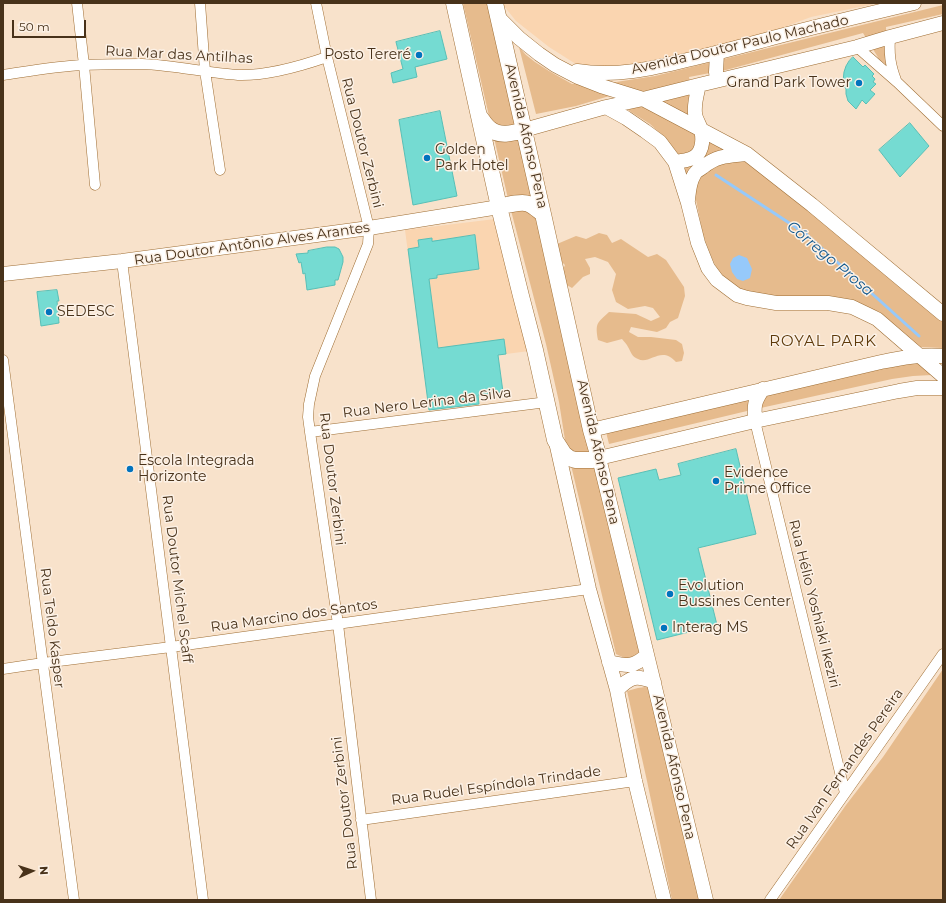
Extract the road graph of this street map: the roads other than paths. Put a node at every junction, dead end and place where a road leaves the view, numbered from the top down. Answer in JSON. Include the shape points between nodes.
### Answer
{"nodes":[{"id":1,"x":77,"y":3,"type":"edge"},
{"id":2,"x":200,"y":3,"type":"edge"},
{"id":3,"x":316,"y":3,"type":"edge"},
{"id":4,"x":454,"y":3,"type":"edge"},
{"id":5,"x":488,"y":3,"type":"edge"},
{"id":6,"x":914,"y":3,"type":"edge"},
{"id":7,"x":497,"y":10,"type":"edge"},
{"id":8,"x":943,"y":23,"type":"edge"},
{"id":9,"x":890,"y":37,"type":"junction"},
{"id":10,"x":857,"y":47,"type":"junction"},
{"id":11,"x":717,"y":53,"type":"junction"},
{"id":12,"x":327,"y":57,"type":"junction"},
{"id":13,"x":84,"y":65,"type":"junction"},
{"id":14,"x":564,"y":69,"type":"junction"},
{"id":15,"x":205,"y":71,"type":"junction"},
{"id":16,"x":3,"y":75,"type":"edge"},
{"id":17,"x":717,"y":80,"type":"junction"},
{"id":18,"x":897,"y":82,"type":"junction"},
{"id":19,"x":699,"y":84,"type":"junction"},
{"id":20,"x":643,"y":99,"type":"junction"},
{"id":21,"x":606,"y":107,"type":"junction"},
{"id":22,"x":480,"y":117,"type":"junction"},
{"id":23,"x":943,"y":126,"type":"edge"},
{"id":24,"x":524,"y":130,"type":"junction"},
{"id":25,"x":701,"y":130,"type":"junction"},
{"id":26,"x":747,"y":154,"type":"junction"},
{"id":27,"x":675,"y":162,"type":"junction"},
{"id":28,"x":220,"y":170,"type":"dead end"},
{"id":29,"x":95,"y":185,"type":"dead end"},
{"id":30,"x":688,"y":203,"type":"junction"},
{"id":31,"x":499,"y":207,"type":"junction"},
{"id":32,"x":543,"y":214,"type":"junction"},
{"id":33,"x":368,"y":228,"type":"junction"},
{"id":34,"x":122,"y":261,"type":"junction"},
{"id":35,"x":3,"y":274,"type":"edge"},
{"id":36,"x":943,"y":314,"type":"edge"},
{"id":37,"x":919,"y":356,"type":"junction"},
{"id":38,"x":943,"y":356,"type":"edge"},
{"id":39,"x":3,"y":360,"type":"edge"},
{"id":40,"x":943,"y":376,"type":"edge"},
{"id":41,"x":943,"y":388,"type":"edge"},
{"id":42,"x":764,"y":389,"type":"junction"},
{"id":43,"x":547,"y":402,"type":"junction"},
{"id":44,"x":755,"y":421,"type":"junction"},
{"id":45,"x":591,"y":430,"type":"junction"},
{"id":46,"x":310,"y":432,"type":"junction"},
{"id":47,"x":555,"y":440,"type":"junction"},
{"id":48,"x":599,"y":458,"type":"junction"},
{"id":49,"x":589,"y":589,"type":"junction"},
{"id":50,"x":338,"y":624,"type":"junction"},
{"id":51,"x":171,"y":647,"type":"junction"},
{"id":52,"x":943,"y":654,"type":"edge"},
{"id":53,"x":647,"y":655,"type":"junction"},
{"id":54,"x":609,"y":662,"type":"junction"},
{"id":55,"x":43,"y":663,"type":"junction"},
{"id":56,"x":3,"y":669,"type":"edge"},
{"id":57,"x":654,"y":682,"type":"junction"},
{"id":58,"x":617,"y":690,"type":"junction"},
{"id":59,"x":635,"y":781,"type":"junction"},
{"id":60,"x":845,"y":793,"type":"junction"},
{"id":61,"x":361,"y":820,"type":"junction"},
{"id":62,"x":74,"y":900,"type":"edge"},
{"id":63,"x":203,"y":900,"type":"edge"},
{"id":64,"x":371,"y":900,"type":"edge"},
{"id":65,"x":664,"y":900,"type":"edge"},
{"id":66,"x":706,"y":900,"type":"edge"},
{"id":67,"x":770,"y":900,"type":"edge"}],
"edges":[{"from":1,"to":13,"type":"street"},
{"from":2,"to":15,"type":"street"},
{"from":3,"to":12,"type":"street","name":"Rua Doutor Zerbini"},
{"from":4,"to":22,"type":"main road"},
{"from":5,"to":7,"type":"main road"},
{"from":6,"to":11,"type":"main road","name":"Avenida Doutor Paulo Machado"},
{"from":7,"to":14,"type":"main road","via":[[524,42]]},
{"from":7,"to":24,"type":"main road","name":"Avenida Afonso Pena"},
{"from":8,"to":9,"type":"main road","name":"Avenida Doutor Paulo Machado"},
{"from":9,"to":10,"type":"main road","name":"Avenida Doutor Paulo Machado"},
{"from":9,"to":18,"type":"street","via":[[891,68]]},
{"from":10,"to":17,"type":"main road","name":"Avenida Doutor Paulo Machado"},
{"from":10,"to":18,"type":"street"},
{"from":11,"to":14,"type":"main road","name":"Avenida Doutor Paulo Machado","via":[[654,68],[616,73],[589,73]]},
{"from":11,"to":17,"type":"main road"},
{"from":12,"to":15,"type":"street","name":"Rua Mar das Antilhas","via":[[259,74],[240,75]]},
{"from":12,"to":33,"type":"street","name":"Rua Doutor Zerbini"},
{"from":13,"to":15,"type":"street","name":"Rua Mar das Antilhas","via":[[143,64]]},
{"from":13,"to":16,"type":"street","name":"Rua Mar das Antilhas"},
{"from":13,"to":29,"type":"street"},
{"from":14,"to":20,"type":"main road","via":[[584,79]]},
{"from":15,"to":28,"type":"street"},
{"from":17,"to":19,"type":"main road","name":"Avenida Doutor Paulo Machado"},
{"from":18,"to":23,"type":"street"},
{"from":19,"to":20,"type":"main road","name":"Avenida Doutor Paulo Machado"},
{"from":19,"to":25,"type":"main road","via":[[695,112]]},
{"from":20,"to":21,"type":"main road","name":"Avenida Doutor Paulo Machado"},
{"from":20,"to":25,"type":"main road"},
{"from":21,"to":24,"type":"main road","name":"Avenida Doutor Paulo Machado"},
{"from":21,"to":27,"type":"main road","via":[[660,142]]},
{"from":22,"to":24,"type":"main road","via":[[489,129],[501,134]]},
{"from":22,"to":31,"type":"main road"},
{"from":24,"to":32,"type":"main road","name":"Avenida Afonso Pena"},
{"from":25,"to":26,"type":"main road"},
{"from":25,"to":27,"type":"main road","via":[[702,145],[696,157]]},
{"from":26,"to":30,"type":"main road","via":[[721,157],[701,168],[694,174],[689,188]]},
{"from":26,"to":36,"type":"main road"},
{"from":27,"to":30,"type":"main road"},
{"from":30,"to":37,"type":"main road","via":[[698,243],[708,268],[717,280],[737,295],[776,303],[828,303],[852,307],[876,319]]},
{"from":31,"to":32,"type":"main road","via":[[529,204]]},
{"from":31,"to":33,"type":"main road","name":"Rua Doutor Antônio Alves Arantes"},
{"from":31,"to":43,"type":"main road"},
{"from":32,"to":45,"type":"main road","name":"Avenida Afonso Pena"},
{"from":33,"to":34,"type":"main road","name":"Rua Doutor Antônio Alves Arantes"},
{"from":33,"to":46,"type":"street","name":"Rua Doutor Zerbini","via":[[368,244],[315,376],[309,404]]},
{"from":34,"to":35,"type":"main road","name":"Rua Doutor Antônio Alves Arantes"},
{"from":34,"to":51,"type":"street","name":"Rua Doutor Michel Scaff"},
{"from":37,"to":38,"type":"main road"},
{"from":37,"to":40,"type":"main road"},
{"from":37,"to":42,"type":"main road","via":[[881,362]]},
{"from":39,"to":55,"type":"street","name":"Rua Teldo Kasper"},
{"from":41,"to":44,"type":"main road","via":[[899,391]]},
{"from":42,"to":44,"type":"main road","via":[[755,402]]},
{"from":42,"to":45,"type":"main road"},
{"from":43,"to":46,"type":"street","name":"Rua Nero Lerina da Silva"},
{"from":43,"to":47,"type":"main road"},
{"from":44,"to":48,"type":"main road"},
{"from":44,"to":60,"type":"street","name":"Rua Hélio Yoshiaki Ikeziri"},
{"from":45,"to":48,"type":"main road","name":"Avenida Afonso Pena"},
{"from":46,"to":50,"type":"street","name":"Rua Doutor Zerbini"},
{"from":47,"to":48,"type":"main road","via":[[569,458]]},
{"from":47,"to":49,"type":"main road"},
{"from":48,"to":53,"type":"main road","name":"Avenida Afonso Pena"},
{"from":49,"to":50,"type":"street","name":"Rua Marcino dos Santos"},
{"from":49,"to":54,"type":"main road"},
{"from":50,"to":51,"type":"street","name":"Rua Marcino dos Santos"},
{"from":50,"to":61,"type":"street","name":"Rua Doutor Zerbini"},
{"from":51,"to":55,"type":"street","name":"Rua Marcino dos Santos"},
{"from":51,"to":63,"type":"street","name":"Rua Doutor Michel Scaff"},
{"from":52,"to":60,"type":"street","name":"Rua Ivan Fernandes Pereira"},
{"from":53,"to":54,"type":"main road","via":[[640,662],[633,664],[620,665]]},
{"from":53,"to":57,"type":"main road","name":"Avenida Afonso Pena"},
{"from":54,"to":58,"type":"main road"},
{"from":55,"to":56,"type":"street","name":"Rua Marcino dos Santos"},
{"from":55,"to":62,"type":"street","name":"Rua Teldo Kasper"},
{"from":57,"to":58,"type":"main road","via":[[640,677],[633,678]]},
{"from":57,"to":66,"type":"main road","name":"Avenida Afonso Pena"},
{"from":58,"to":59,"type":"main road"},
{"from":59,"to":61,"type":"street","name":"Rua Rudel Espíndola Trindade"},
{"from":59,"to":65,"type":"main road"},
{"from":60,"to":67,"type":"street","name":"Rua Ivan Fernandes Pereira"},
{"from":61,"to":64,"type":"street","name":"Rua Doutor Zerbini"}]}
